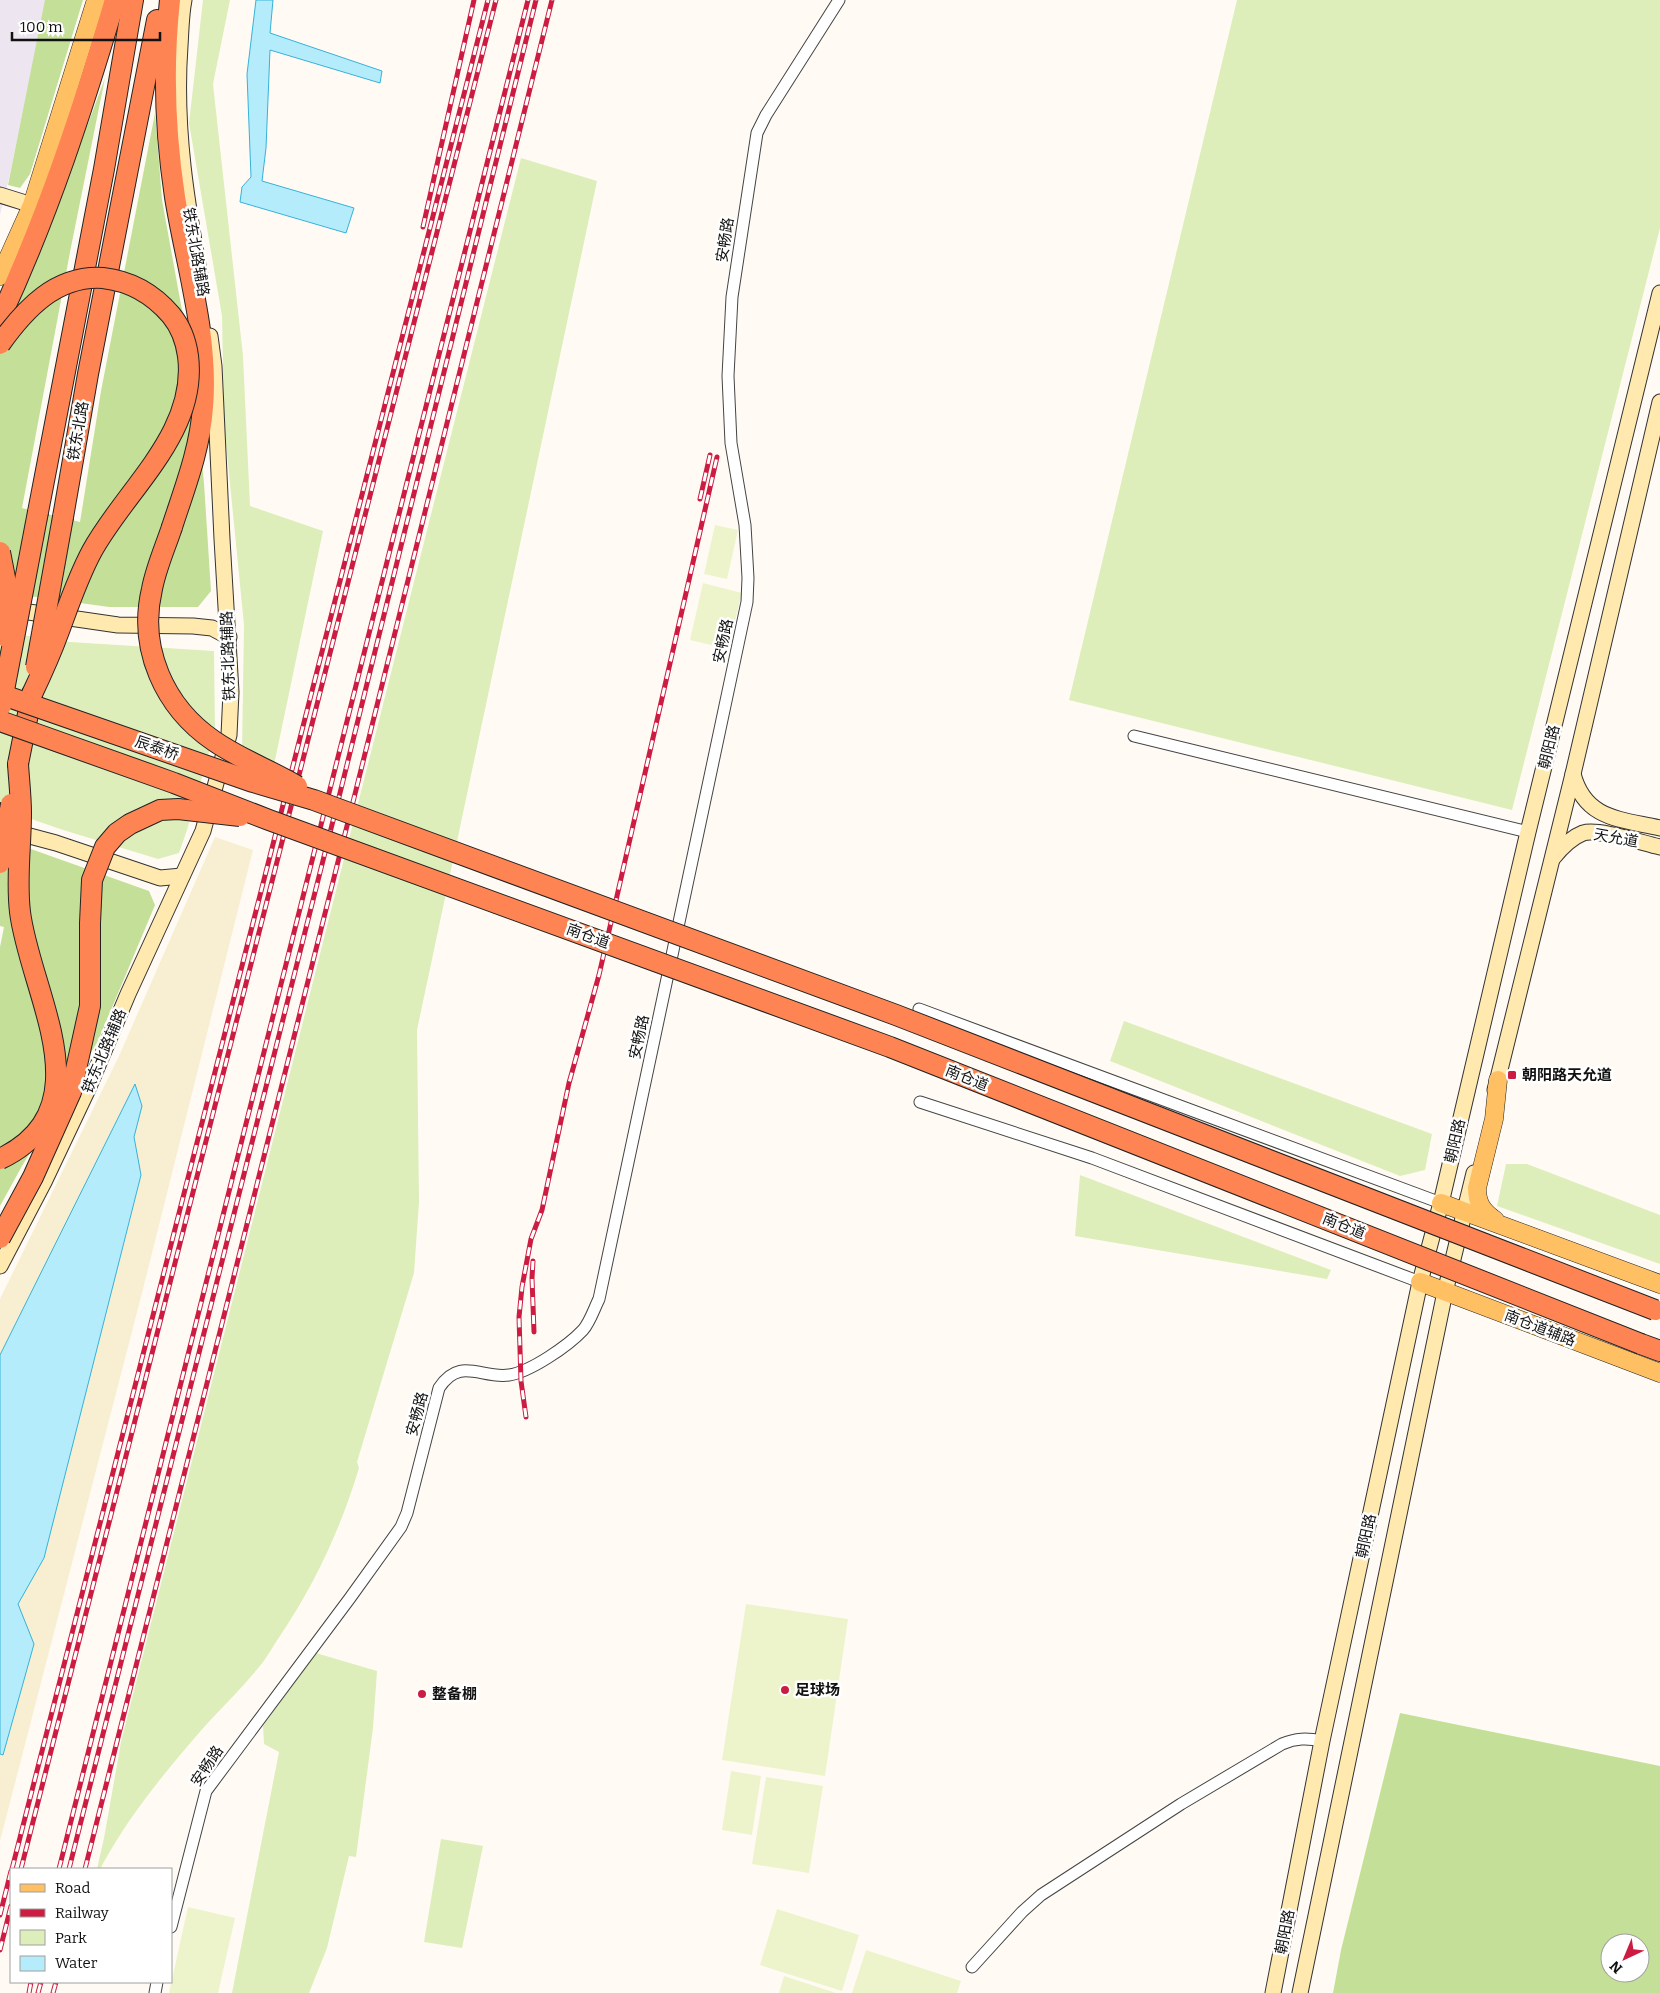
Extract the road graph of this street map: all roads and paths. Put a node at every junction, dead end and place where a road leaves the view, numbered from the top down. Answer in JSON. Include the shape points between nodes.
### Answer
{"nodes":[{"id":1,"x":96,"y":0,"type":"edge"},
{"id":2,"x":115,"y":0,"type":"edge"},
{"id":3,"x":133,"y":0,"type":"edge"},
{"id":4,"x":161,"y":0,"type":"edge"},
{"id":5,"x":170,"y":0,"type":"edge"},
{"id":6,"x":184,"y":0,"type":"edge"},
{"id":7,"x":839,"y":0,"type":"edge"},
{"id":8,"x":0,"y":195,"type":"edge"},
{"id":9,"x":32,"y":205,"type":"junction"},
{"id":10,"x":0,"y":276,"type":"edge"},
{"id":11,"x":1660,"y":293,"type":"edge"},
{"id":12,"x":0,"y":318,"type":"edge"},
{"id":13,"x":0,"y":344,"type":"edge"},
{"id":14,"x":1660,"y":402,"type":"edge"},
{"id":15,"x":0,"y":552,"type":"edge"},
{"id":16,"x":0,"y":608,"type":"edge"},
{"id":17,"x":229,"y":637,"type":"junction"},
{"id":18,"x":3,"y":686,"type":"edge"},
{"id":19,"x":32,"y":694,"type":"junction"},
{"id":20,"x":0,"y":714,"type":"edge"},
{"id":21,"x":0,"y":721,"type":"edge"},
{"id":22,"x":1134,"y":736,"type":"dead end"},
{"id":23,"x":18,"y":764,"type":"junction"},
{"id":24,"x":1573,"y":774,"type":"junction"},
{"id":25,"x":314,"y":800,"type":"junction"},
{"id":26,"x":269,"y":820,"type":"junction"},
{"id":27,"x":1660,"y":828,"type":"edge"},
{"id":28,"x":0,"y":829,"type":"edge"},
{"id":29,"x":1528,"y":832,"type":"junction"},
{"id":30,"x":1660,"y":847,"type":"edge"},
{"id":31,"x":1552,"y":859,"type":"junction"},
{"id":32,"x":0,"y":863,"type":"edge"},
{"id":33,"x":182,"y":876,"type":"junction"},
{"id":34,"x":918,"y":1009,"type":"dead end"},
{"id":35,"x":1498,"y":1080,"type":"junction"},
{"id":36,"x":920,"y":1102,"type":"dead end"},
{"id":37,"x":0,"y":1159,"type":"edge"},
{"id":38,"x":1441,"y":1203,"type":"junction"},
{"id":39,"x":1464,"y":1211,"type":"junction"},
{"id":40,"x":1501,"y":1225,"type":"junction"},
{"id":41,"x":0,"y":1238,"type":"edge"},
{"id":42,"x":0,"y":1266,"type":"edge"},
{"id":43,"x":1420,"y":1282,"type":"junction"},
{"id":44,"x":1660,"y":1284,"type":"edge"},
{"id":45,"x":1445,"y":1292,"type":"junction"},
{"id":46,"x":1657,"y":1311,"type":"edge"},
{"id":47,"x":1660,"y":1351,"type":"edge"},
{"id":48,"x":1660,"y":1373,"type":"edge"},
{"id":49,"x":1322,"y":1741,"type":"junction"},
{"id":50,"x":1291,"y":1905,"type":"junction"},
{"id":51,"x":1318,"y":1911,"type":"junction"},
{"id":52,"x":172,"y":1923,"type":"edge"},
{"id":53,"x":972,"y":1967,"type":"dead end"},
{"id":54,"x":1273,"y":1993,"type":"edge"},
{"id":55,"x":1300,"y":1993,"type":"edge"}],
"edges":[{"from":1,"to":9,"type":"main road"},
{"from":2,"to":12,"type":"highway","via":[[66,155],[33,244]]},
{"from":3,"to":18,"type":"highway","name":"铁东北路","bridge":true,"via":[[104,169]]},
{"from":4,"to":19,"type":"highway","name":"铁东北路","bridge":true,"via":[[88,374]]},
{"from":5,"to":25,"type":"highway","bridge":true,"via":[[166,45],[170,161],[202,348],[204,406],[194,462],[152,589],[148,630],[153,659],[170,696],[197,729],[238,756],[300,788]]},
{"from":6,"to":17,"type":"main road","name":"铁东北路辅路","via":[[178,75],[178,129],[214,366]]},
{"from":7,"to":52,"type":"street","name":"安畅路","via":[[766,115],[758,133],[732,297],[728,368],[731,443],[745,525],[747,602],[599,1299],[583,1329],[548,1359],[510,1375],[461,1371],[446,1378],[439,1388],[407,1513],[400,1527],[206,1791]]},
{"from":8,"to":9,"type":"main road"},
{"from":9,"to":10,"type":"main road"},
{"from":11,"to":29,"type":"main road","name":"朝阳路"},
{"from":13,"to":19,"type":"highway","bridge":true,"via":[[45,294],[74,281],[101,278],[136,287],[163,306],[182,333],[189,365],[186,397],[178,421],[151,467],[88,558]]},
{"from":14,"to":24,"type":"main road","name":"朝阳路"},
{"from":15,"to":18,"type":"highway","bridge":true,"via":[[5,578]]},
{"from":16,"to":17,"type":"main road","via":[[118,625],[212,628]]},
{"from":17,"to":33,"type":"main road","name":"铁东北路辅路","via":[[229,735],[203,831]]},
{"from":18,"to":20,"type":"highway","name":"铁东北路","bridge":true},
{"from":18,"to":25,"type":"highway","name":"辰泰桥","bridge":true,"via":[[253,782]]},
{"from":19,"to":23,"type":"highway","name":"铁东北路","bridge":true},
{"from":21,"to":26,"type":"highway","name":"辰泰桥","bridge":true},
{"from":22,"to":29,"type":"street"},
{"from":23,"to":32,"type":"highway","name":"铁东北路","bridge":true},
{"from":23,"to":37,"type":"highway","bridge":true,"via":[[21,813],[19,908],[27,950],[52,1036],[57,1082],[52,1108],[37,1134]]},
{"from":24,"to":27,"type":"main road","name":"天允道","via":[[1585,801],[1602,814]]},
{"from":24,"to":31,"type":"main road","name":"朝阳路"},
{"from":25,"to":46,"type":"highway","bridge":true,"via":[[887,1012]]},
{"from":26,"to":41,"type":"highway","bridge":true,"via":[[214,812],[160,810],[130,824],[106,847],[91,886],[90,1006],[74,1083],[49,1145]]},
{"from":26,"to":47,"type":"highway","name":"南仓道","bridge":true,"via":[[890,1047]]},
{"from":28,"to":33,"type":"main road","via":[[56,843],[160,878]]},
{"from":29,"to":38,"type":"main road","name":"朝阳路"},
{"from":30,"to":31,"type":"main road","name":"天允道","via":[[1593,831],[1563,845]]},
{"from":31,"to":35,"type":"main road","name":"朝阳路"},
{"from":33,"to":42,"type":"main road","name":"铁东北路辅路","via":[[88,1089]]},
{"from":34,"to":38,"type":"street"},
{"from":35,"to":39,"type":"main road","name":"朝阳路"},
{"from":35,"to":40,"type":"main road","via":[[1494,1120],[1477,1200]]},
{"from":36,"to":43,"type":"street","via":[[1092,1158]]},
{"from":38,"to":39,"type":"main road"},
{"from":38,"to":43,"type":"main road","name":"朝阳路"},
{"from":39,"to":40,"type":"main road"},
{"from":39,"to":45,"type":"main road","name":"朝阳路"},
{"from":40,"to":44,"type":"main road"},
{"from":43,"to":45,"type":"main road","name":"南仓道辅路"},
{"from":43,"to":49,"type":"main road","name":"朝阳路"},
{"from":45,"to":48,"type":"main road","name":"南仓道辅路"},
{"from":45,"to":51,"type":"main road","name":"朝阳路"},
{"from":49,"to":50,"type":"main road","name":"朝阳路"},
{"from":49,"to":53,"type":"street","via":[[1294,1739],[1282,1744],[1069,1876],[1022,1912]]},
{"from":50,"to":51,"type":"main road"},
{"from":50,"to":54,"type":"main road","name":"朝阳路"},
{"from":51,"to":55,"type":"main road","name":"朝阳路"}]}
